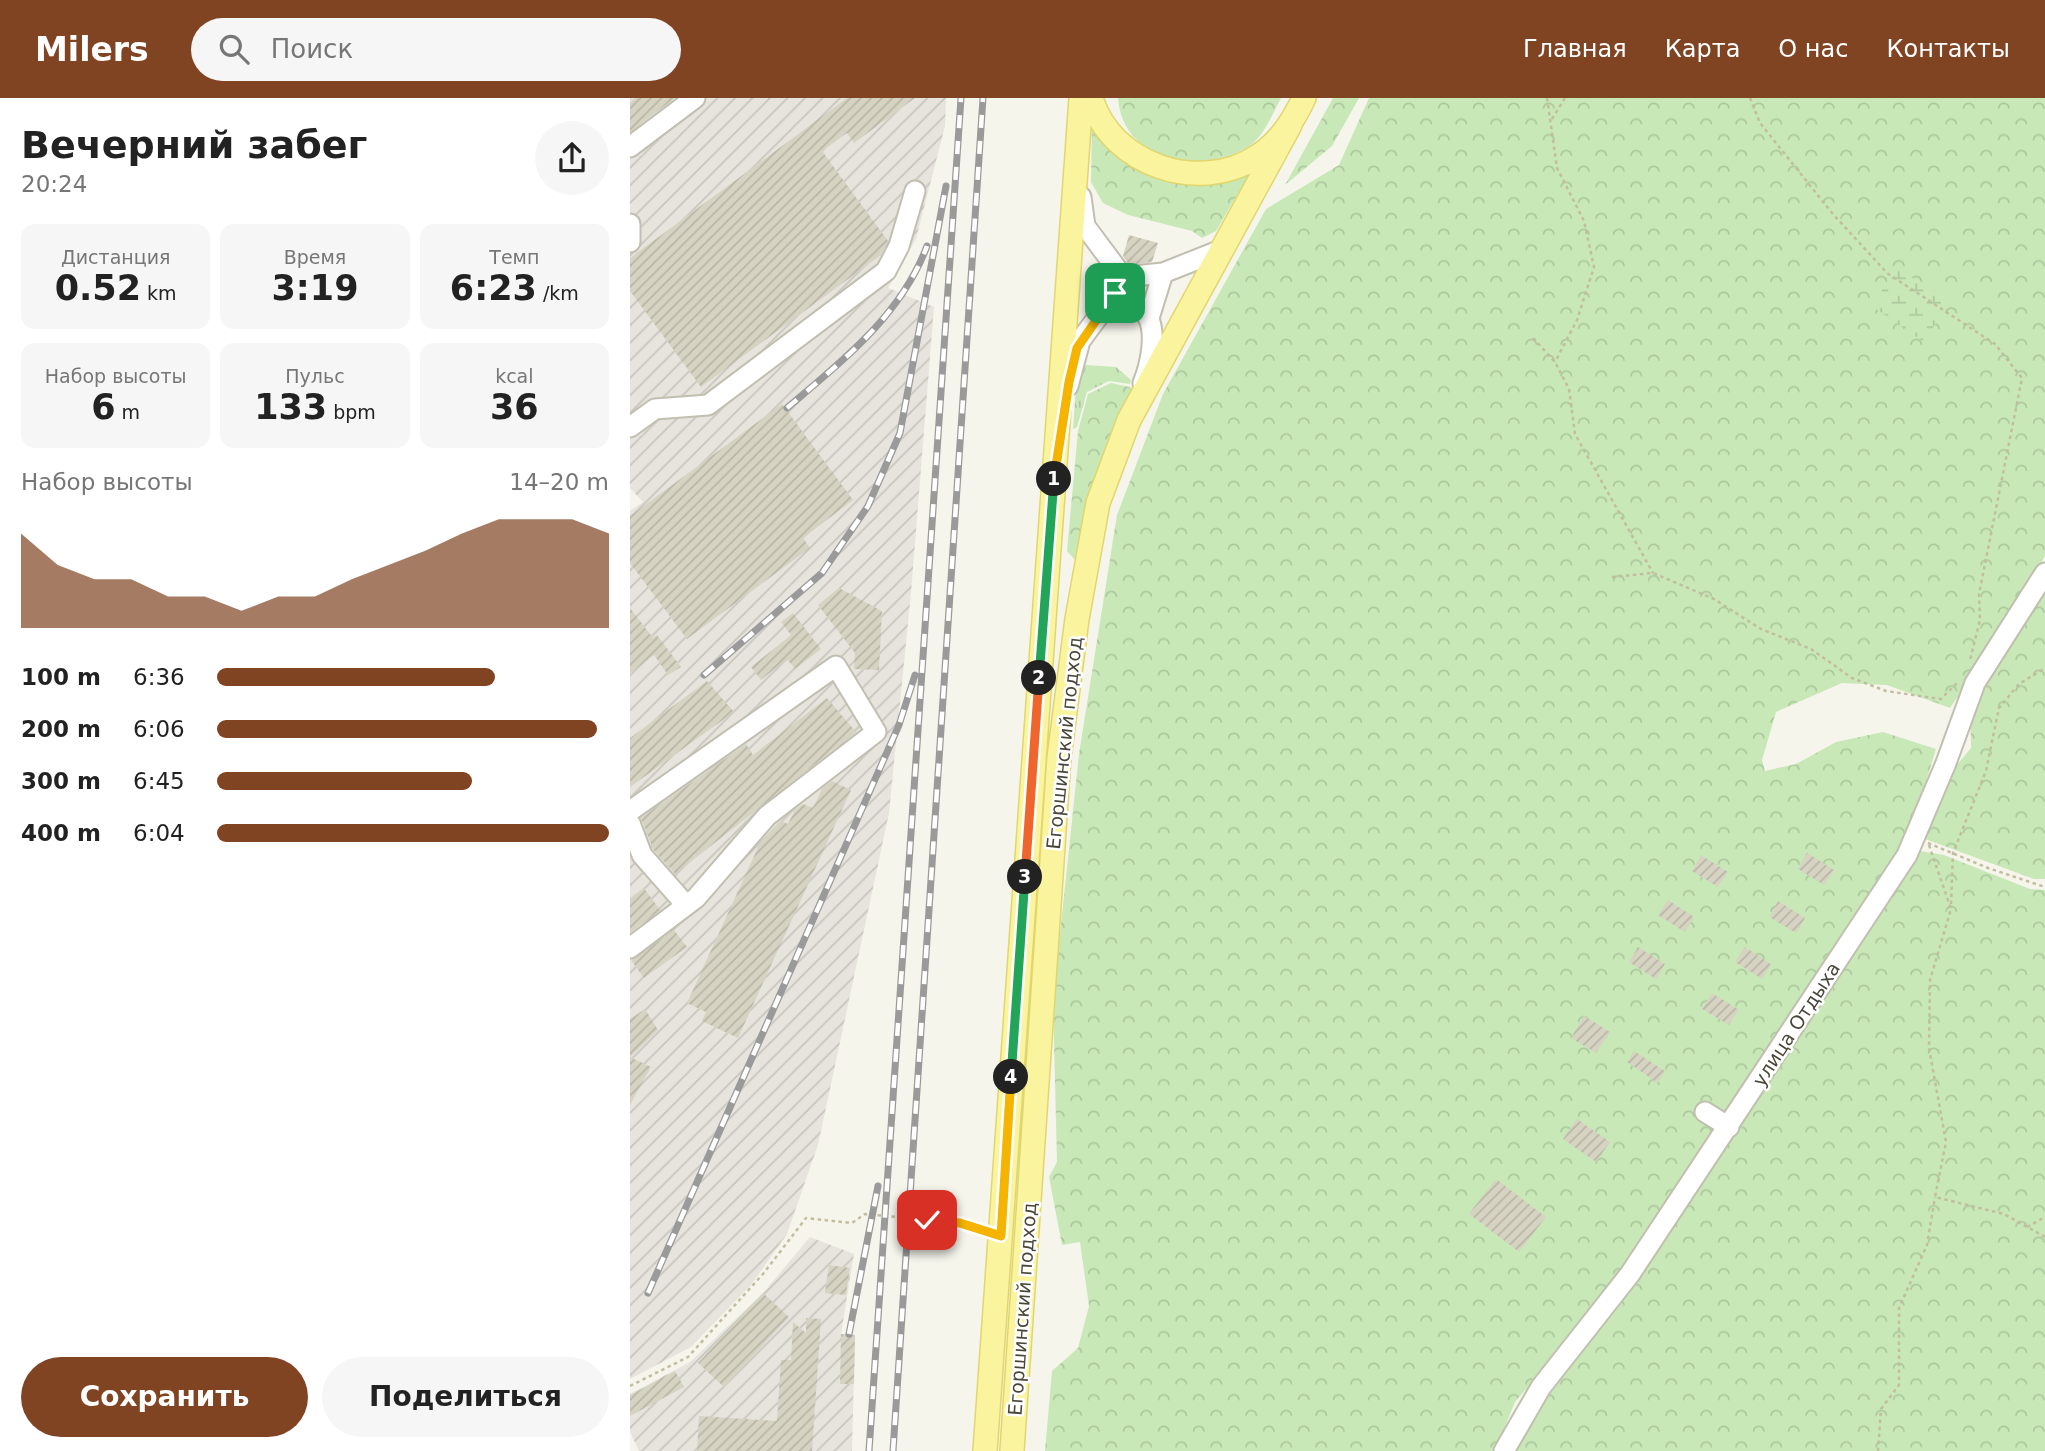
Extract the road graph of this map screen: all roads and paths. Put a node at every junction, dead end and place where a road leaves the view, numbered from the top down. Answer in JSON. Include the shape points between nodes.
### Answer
{"nodes":[{"id":1,"x":695,"y":98,"type":"edge"},
{"id":2,"x":1081,"y":98,"type":"edge"},
{"id":3,"x":1091,"y":98,"type":"edge"},
{"id":4,"x":1304,"y":98,"type":"edge"},
{"id":5,"x":1547,"y":98,"type":"edge"},
{"id":6,"x":1564,"y":98,"type":"edge"},
{"id":7,"x":1750,"y":98,"type":"edge"},
{"id":8,"x":1552,"y":119,"type":"junction"},
{"id":9,"x":1290,"y":125,"type":"junction"},
{"id":10,"x":630,"y":147,"type":"edge"},
{"id":11,"x":1075,"y":179,"type":"junction"},
{"id":12,"x":915,"y":191,"type":"dead end"},
{"id":13,"x":630,"y":224,"type":"edge"},
{"id":14,"x":630,"y":242,"type":"edge"},
{"id":15,"x":1221,"y":250,"type":"junction"},
{"id":16,"x":1164,"y":274,"type":"junction"},
{"id":17,"x":1149,"y":318,"type":"junction"},
{"id":18,"x":1533,"y":338,"type":"dead end"},
{"id":19,"x":1555,"y":362,"type":"junction"},
{"id":20,"x":1129,"y":420,"type":"junction"},
{"id":21,"x":630,"y":426,"type":"edge"},
{"id":22,"x":1052,"y":488,"type":"junction"},
{"id":23,"x":1653,"y":573,"type":"junction"},
{"id":24,"x":2045,"y":573,"type":"edge"},
{"id":25,"x":1612,"y":577,"type":"dead end"},
{"id":26,"x":2045,"y":668,"type":"edge"},
{"id":27,"x":1969,"y":680,"type":"junction"},
{"id":28,"x":630,"y":811,"type":"edge"},
{"id":29,"x":630,"y":823,"type":"edge"},
{"id":30,"x":1953,"y":853,"type":"junction"},
{"id":31,"x":2045,"y":887,"type":"edge"},
{"id":32,"x":686,"y":905,"type":"junction"},
{"id":33,"x":1951,"y":909,"type":"junction"},
{"id":34,"x":630,"y":948,"type":"edge"},
{"id":35,"x":1704,"y":1112,"type":"dead end"},
{"id":36,"x":1729,"y":1127,"type":"junction"},
{"id":37,"x":1935,"y":1197,"type":"junction"},
{"id":38,"x":2045,"y":1217,"type":"edge"},
{"id":39,"x":2027,"y":1227,"type":"junction"},
{"id":40,"x":1001,"y":1236,"type":"junction"},
{"id":41,"x":2045,"y":1237,"type":"edge"},
{"id":42,"x":630,"y":1387,"type":"edge"},
{"id":43,"x":985,"y":1451,"type":"edge"},
{"id":44,"x":1012,"y":1451,"type":"edge"},
{"id":45,"x":1504,"y":1451,"type":"edge"},
{"id":46,"x":1878,"y":1451,"type":"edge"}],
"edges":[{"from":1,"to":10,"type":"street"},
{"from":2,"to":11,"type":"main road","name":"Егоршинский подход"},
{"from":3,"to":9,"type":"main road","via":[[1102,123],[1121,147],[1149,164],[1184,172],[1245,164],[1271,147]]},
{"from":4,"to":9,"type":"main road"},
{"from":5,"to":8,"type":"path"},
{"from":6,"to":8,"type":"path"},
{"from":7,"to":27,"type":"path","via":[[1760,123],[1887,273],[1995,344],[2022,378],[1979,594],[1980,620]]},
{"from":8,"to":19,"type":"path","via":[[1558,168],[1584,221],[1594,267],[1577,320]]},
{"from":9,"to":15,"type":"main road","name":"Егоршинский подход"},
{"from":11,"to":22,"type":"main road","name":"Егоршинский подход"},
{"from":11,"to":22,"type":"street","via":[[1085,226],[1120,273],[1115,293],[1077,348]]},
{"from":12,"to":21,"type":"street","via":[[899,246],[886,271],[708,405],[654,409]]},
{"from":13,"to":14,"type":"street"},
{"from":15,"to":16,"type":"street"},
{"from":15,"to":20,"type":"main road","name":"Егоршинский подход"},
{"from":16,"to":17,"type":"street"},
{"from":16,"to":17,"type":"street","via":[[1134,276],[1129,296]]},
{"from":17,"to":20,"type":"street","via":[[1148,371]]},
{"from":18,"to":19,"type":"path"},
{"from":19,"to":23,"type":"path","via":[[1569,389],[1574,434]]},
{"from":20,"to":44,"type":"main road","name":"Егоршинский подход","via":[[1098,503],[1064,718]]},
{"from":22,"to":40,"type":"main road","name":"Егоршинский подход"},
{"from":23,"to":25,"type":"path"},
{"from":23,"to":27,"type":"path","via":[[1714,599],[1762,629],[1811,649],[1852,678],[1886,691],[1941,699]]},
{"from":24,"to":27,"type":"street","name":"улица Отдыха"},
{"from":26,"to":30,"type":"path","via":[[2019,684],[1999,708],[1986,771]]},
{"from":27,"to":36,"type":"street","name":"улица Отдыха","via":[[1946,763],[1907,855]]},
{"from":28,"to":32,"type":"street","via":[[836,666],[876,732],[767,816]]},
{"from":29,"to":32,"type":"street","via":[[642,855]]},
{"from":30,"to":31,"type":"path"},
{"from":30,"to":33,"type":"path"},
{"from":30,"to":33,"type":"path","via":[[1928,842]]},
{"from":32,"to":34,"type":"street"},
{"from":33,"to":37,"type":"path","via":[[1930,981],[1929,1048],[1946,1142]]},
{"from":35,"to":36,"type":"street"},
{"from":36,"to":45,"type":"street","name":"улица Отдыха","via":[[1630,1274],[1520,1417]]},
{"from":37,"to":39,"type":"path","via":[[2004,1214]]},
{"from":37,"to":46,"type":"path","via":[[1927,1245],[1899,1308],[1899,1385],[1881,1409]]},
{"from":38,"to":39,"type":"path"},
{"from":39,"to":41,"type":"path"},
{"from":40,"to":42,"type":"path","via":[[960,1223],[865,1214],[852,1223],[806,1218],[688,1357]]},
{"from":40,"to":43,"type":"main road","name":"Егоршинский подход"}]}
